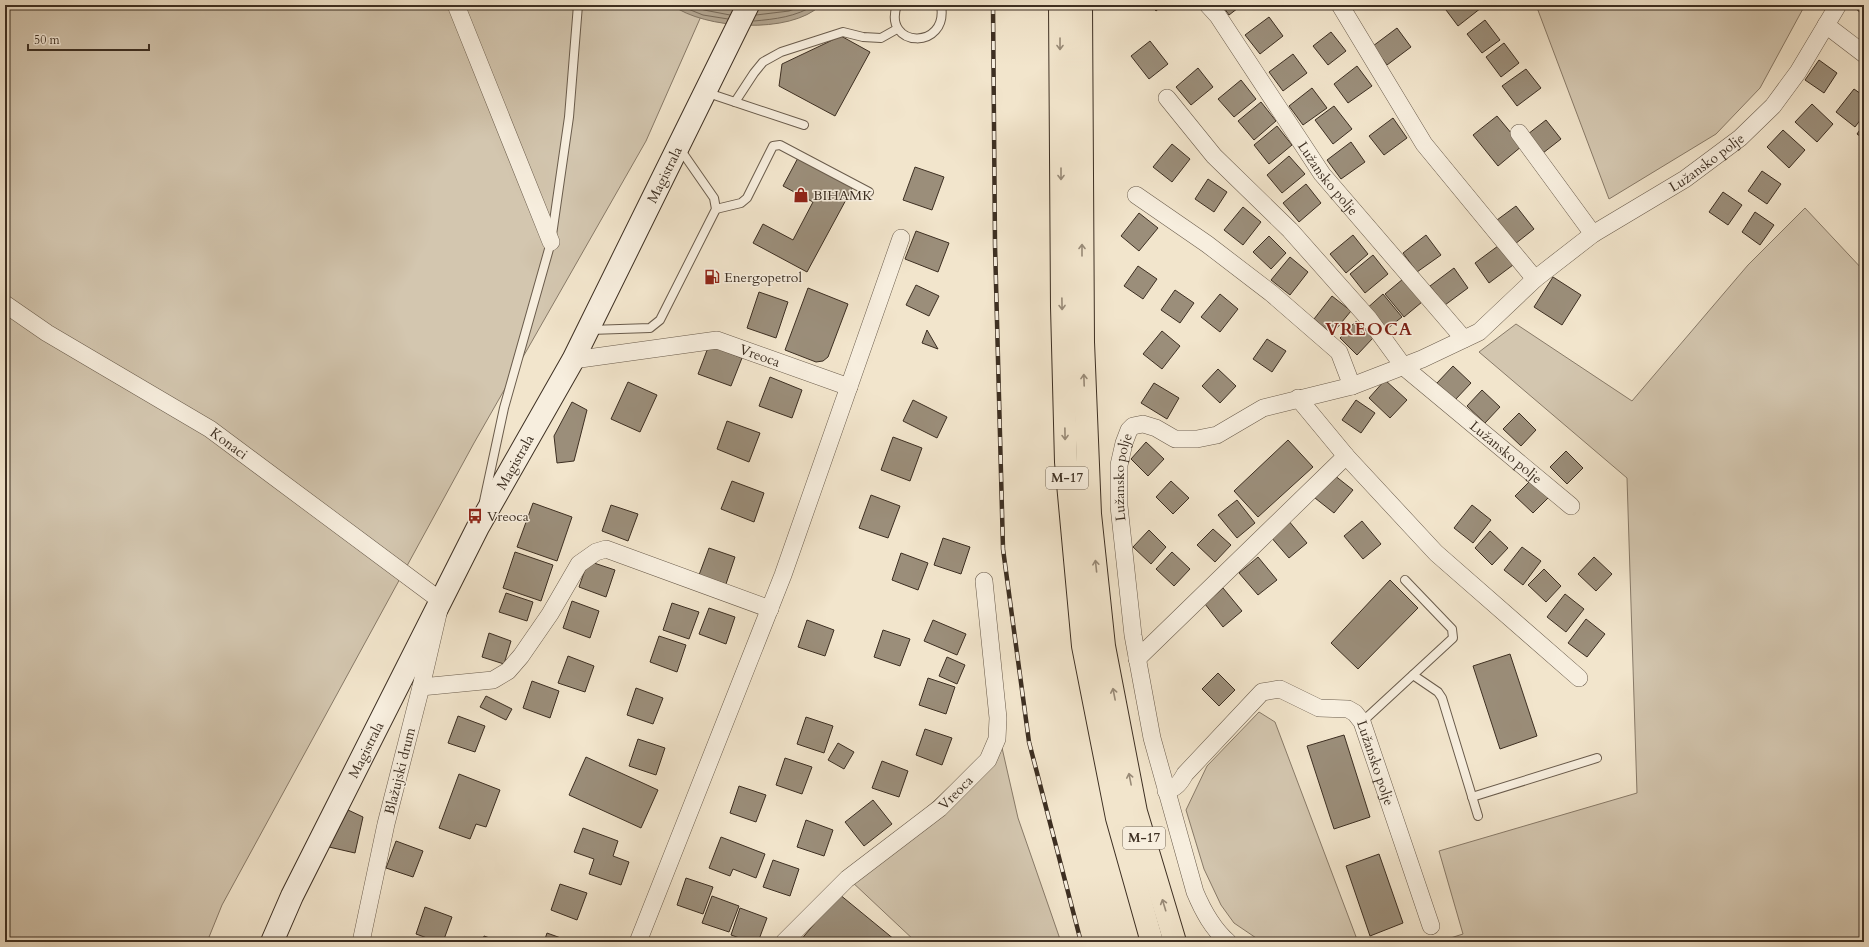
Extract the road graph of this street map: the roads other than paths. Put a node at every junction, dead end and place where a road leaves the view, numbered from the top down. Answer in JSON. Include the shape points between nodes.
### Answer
{"nodes":[{"id":1,"x":456,"y":5,"type":"edge"},
{"id":2,"x":578,"y":5,"type":"edge"},
{"id":3,"x":748,"y":5,"type":"edge"},
{"id":4,"x":897,"y":5,"type":"edge"},
{"id":5,"x":941,"y":5,"type":"edge"},
{"id":6,"x":1060,"y":5,"type":"edge"},
{"id":7,"x":1081,"y":5,"type":"edge"},
{"id":8,"x":1208,"y":5,"type":"edge"},
{"id":9,"x":1340,"y":5,"type":"edge"},
{"id":10,"x":1838,"y":5,"type":"edge"},
{"id":11,"x":1826,"y":25,"type":"junction"},
{"id":12,"x":897,"y":29,"type":"junction"},
{"id":13,"x":1864,"y":54,"type":"edge"},
{"id":14,"x":707,"y":86,"type":"junction"},
{"id":15,"x":1167,"y":98,"type":"dead end"},
{"id":16,"x":735,"y":102,"type":"junction"},
{"id":17,"x":804,"y":125,"type":"dead end"},
{"id":18,"x":1519,"y":133,"type":"dead end"},
{"id":19,"x":678,"y":146,"type":"junction"},
{"id":20,"x":869,"y":192,"type":"dead end"},
{"id":21,"x":1136,"y":195,"type":"dead end"},
{"id":22,"x":716,"y":209,"type":"junction"},
{"id":23,"x":1593,"y":234,"type":"junction"},
{"id":24,"x":901,"y":238,"type":"dead end"},
{"id":25,"x":551,"y":242,"type":"junction"},
{"id":26,"x":1535,"y":279,"type":"junction"},
{"id":27,"x":5,"y":304,"type":"edge"},
{"id":28,"x":587,"y":330,"type":"junction"},
{"id":29,"x":1464,"y":339,"type":"junction"},
{"id":30,"x":573,"y":360,"type":"junction"},
{"id":31,"x":1404,"y":367,"type":"junction"},
{"id":32,"x":1352,"y":386,"type":"junction"},
{"id":33,"x":849,"y":387,"type":"junction"},
{"id":34,"x":1298,"y":398,"type":"junction"},
{"id":35,"x":1346,"y":456,"type":"junction"},
{"id":36,"x":1571,"y":506,"type":"dead end"},
{"id":37,"x":478,"y":527,"type":"junction"},
{"id":38,"x":1405,"y":580,"type":"dead end"},
{"id":39,"x":984,"y":581,"type":"dead end"},
{"id":40,"x":441,"y":601,"type":"junction"},
{"id":41,"x":770,"y":609,"type":"junction"},
{"id":42,"x":1137,"y":659,"type":"junction"},
{"id":43,"x":1413,"y":675,"type":"junction"},
{"id":44,"x":1579,"y":678,"type":"dead end"},
{"id":45,"x":421,"y":687,"type":"junction"},
{"id":46,"x":1362,"y":722,"type":"junction"},
{"id":47,"x":1596,"y":758,"type":"dead end"},
{"id":48,"x":1166,"y":791,"type":"junction"},
{"id":49,"x":1472,"y":797,"type":"junction"},
{"id":50,"x":1478,"y":816,"type":"dead end"},
{"id":51,"x":1431,"y":926,"type":"dead end"},
{"id":52,"x":272,"y":942,"type":"edge"},
{"id":53,"x":361,"y":942,"type":"edge"},
{"id":54,"x":638,"y":942,"type":"edge"},
{"id":55,"x":784,"y":942,"type":"edge"},
{"id":56,"x":1152,"y":942,"type":"edge"},
{"id":57,"x":1175,"y":942,"type":"edge"},
{"id":58,"x":1228,"y":942,"type":"edge"}],
"edges":[{"from":1,"to":25,"type":"street"},
{"from":2,"to":25,"type":"lane","via":[[569,117]]},
{"from":3,"to":14,"type":"main road","name":"Magistrala"},
{"from":4,"to":12,"type":"lane","via":[[894,20]]},
{"from":5,"to":12,"type":"lane","via":[[942,18],[939,26],[930,35],[913,39]]},
{"from":6,"to":56,"type":"highway","number":"M-17","one_way":true,"via":[[1066,462],[1083,646],[1117,818]]},
{"from":57,"to":7,"type":"highway","number":"M-17","one_way":true,"via":[[1136,812],[1104,646],[1090,514],[1083,342]]},
{"from":8,"to":29,"type":"street","name":"Lužansko polje","via":[[1218,16],[1322,174]]},
{"from":9,"to":26,"type":"street","via":[[1424,144]]},
{"from":10,"to":11,"type":"street","name":"Lužansko polje"},
{"from":11,"to":13,"type":"street"},
{"from":11,"to":23,"type":"street","name":"Lužansko polje","via":[[1798,72],[1772,106],[1740,138],[1685,178]]},
{"from":12,"to":16,"type":"lane","via":[[881,38],[863,38],[843,32],[782,52],[763,62]]},
{"from":14,"to":16,"type":"lane"},
{"from":14,"to":19,"type":"main road","name":"Magistrala"},
{"from":15,"to":31,"type":"street","name":"Lužansko polje","via":[[1214,156],[1290,230],[1369,320]]},
{"from":16,"to":17,"type":"lane"},
{"from":18,"to":23,"type":"street"},
{"from":19,"to":22,"type":"lane","via":[[714,198]]},
{"from":19,"to":28,"type":"main road","name":"Magistrala"},
{"from":20,"to":22,"type":"lane","via":[[780,145],[773,146],[741,203]]},
{"from":21,"to":32,"type":"street","via":[[1266,289],[1339,352]]},
{"from":22,"to":28,"type":"lane","via":[[660,320],[650,328]]},
{"from":23,"to":26,"type":"street","name":"Lužansko polje"},
{"from":24,"to":33,"type":"street"},
{"from":25,"to":37,"type":"lane","via":[[504,408]]},
{"from":26,"to":29,"type":"street","name":"Lužansko polje","via":[[1479,332]]},
{"from":27,"to":40,"type":"street","name":"Konaci","via":[[47,333],[210,429]]},
{"from":28,"to":30,"type":"main road","name":"Magistrala"},
{"from":29,"to":31,"type":"street","name":"Lužansko polje"},
{"from":30,"to":33,"type":"street","name":"Vreoca","via":[[717,340]]},
{"from":30,"to":37,"type":"main road","name":"Magistrala"},
{"from":31,"to":32,"type":"street","name":"Lužansko polje"},
{"from":31,"to":36,"type":"street","name":"Lužansko polje"},
{"from":32,"to":34,"type":"street","name":"Lužansko polje"},
{"from":33,"to":41,"type":"street"},
{"from":34,"to":35,"type":"street"},
{"from":34,"to":42,"type":"street","name":"Lužansko polje","via":[[1263,408],[1217,435],[1197,439],[1175,439],[1143,424],[1133,426],[1129,430],[1119,466],[1119,506]]},
{"from":35,"to":42,"type":"street"},
{"from":35,"to":44,"type":"street","via":[[1436,553]]},
{"from":37,"to":40,"type":"main road","name":"Magistrala"},
{"from":38,"to":43,"type":"lane","via":[[1452,629],[1453,638]]},
{"from":39,"to":55,"type":"street","name":"Vreoca","via":[[998,718],[997,739],[988,760],[940,808],[847,879]]},
{"from":40,"to":45,"type":"street","name":"Blažujski drum"},
{"from":40,"to":52,"type":"main road","name":"Magistrala","via":[[292,896]]},
{"from":41,"to":45,"type":"street","via":[[606,549],[596,552],[579,564],[550,614],[508,671],[493,680]]},
{"from":41,"to":54,"type":"street"},
{"from":42,"to":48,"type":"street","name":"Lužansko polje","via":[[1152,738]]},
{"from":43,"to":46,"type":"lane"},
{"from":43,"to":49,"type":"lane","via":[[1438,692],[1442,698]]},
{"from":45,"to":53,"type":"street","name":"Blažujski drum","via":[[386,824]]},
{"from":46,"to":48,"type":"street","name":"Lužansko polje","via":[[1348,709],[1320,708],[1280,689],[1262,692],[1185,774],[1179,785]]},
{"from":46,"to":51,"type":"street","name":"Lužansko polje"},
{"from":47,"to":49,"type":"lane"},
{"from":48,"to":58,"type":"street","name":"Lužansko polje","via":[[1195,892],[1217,933]]},
{"from":49,"to":50,"type":"lane"}]}
